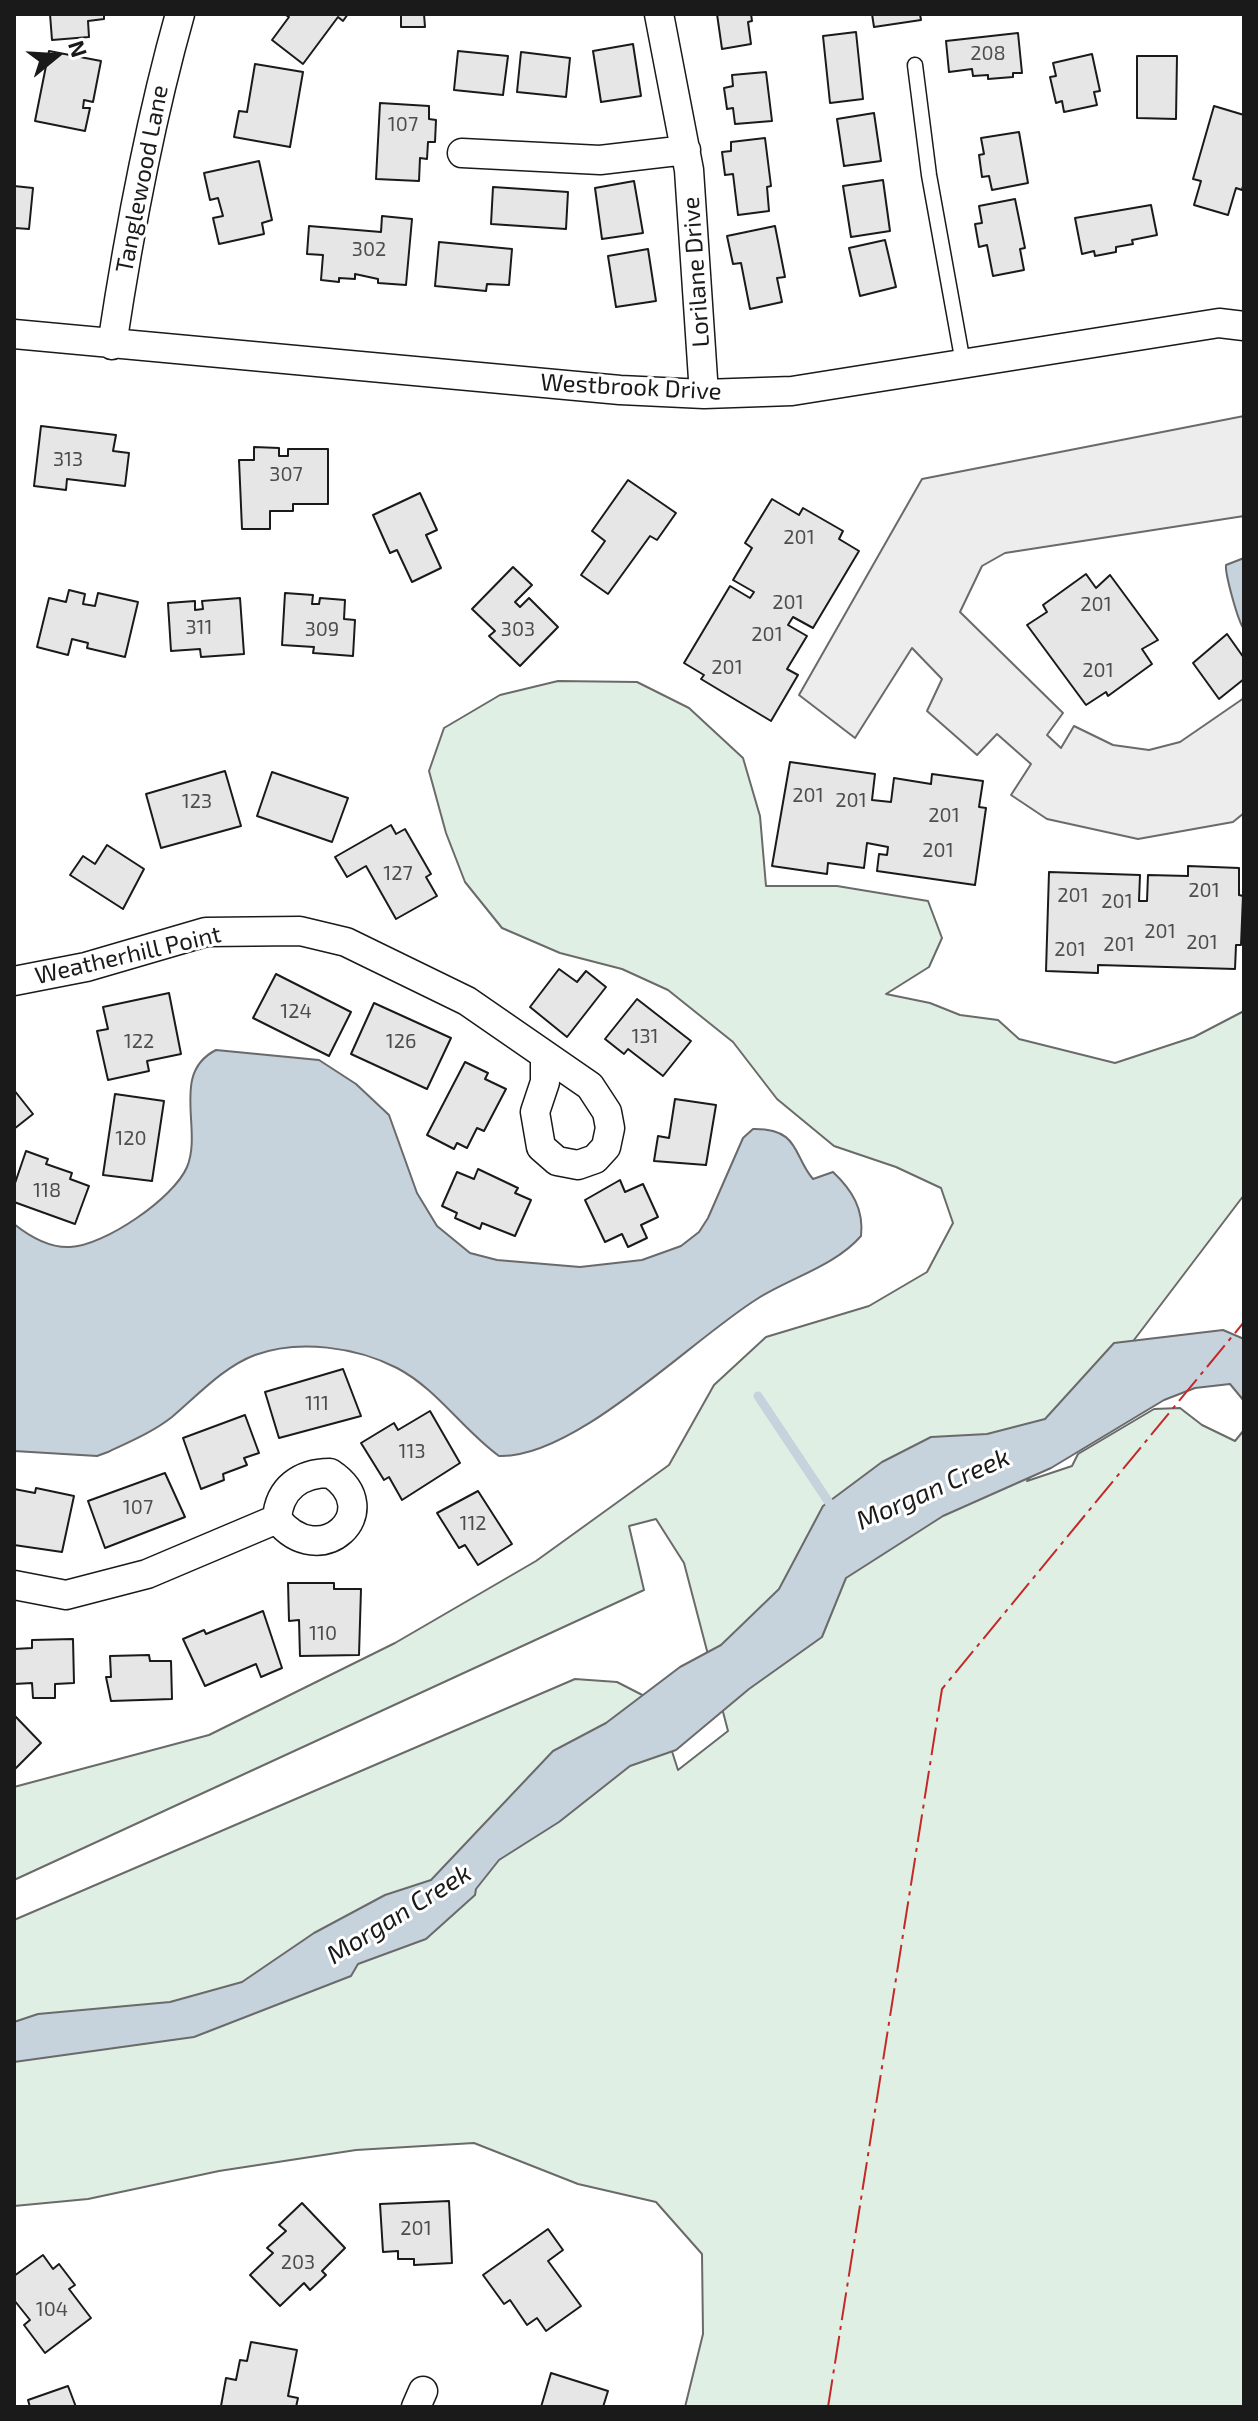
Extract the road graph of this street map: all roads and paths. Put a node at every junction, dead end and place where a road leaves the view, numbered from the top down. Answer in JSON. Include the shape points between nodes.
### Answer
{"nodes":[{"id":1,"x":180,"y":14,"type":"edge"},
{"id":2,"x":659,"y":14,"type":"edge"},
{"id":3,"x":915,"y":65,"type":"dead end"},
{"id":4,"x":686,"y":150,"type":"junction"},
{"id":5,"x":462,"y":153,"type":"dead end"},
{"id":6,"x":1244,"y":326,"type":"edge"},
{"id":7,"x":14,"y":334,"type":"edge"},
{"id":8,"x":112,"y":345,"type":"junction"},
{"id":9,"x":963,"y":363,"type":"junction"},
{"id":10,"x":704,"y":394,"type":"junction"},
{"id":11,"x":14,"y":981,"type":"edge"},
{"id":12,"x":545,"y":1058,"type":"dead end"},
{"id":13,"x":277,"y":1519,"type":"dead end"},
{"id":14,"x":14,"y":1585,"type":"edge"}],
"edges":[{"from":1,"to":8,"type":"street","name":"Tanglewood Lane","via":[[135,197]]},
{"from":2,"to":4,"type":"street","name":"Lorilane Drive"},
{"from":3,"to":9,"type":"lane"},
{"from":4,"to":5,"type":"street","via":[[600,160]]},
{"from":4,"to":10,"type":"street","name":"Lorilane Drive"},
{"from":6,"to":9,"type":"street","name":"Westbrook Drive","via":[[1219,323]]},
{"from":7,"to":8,"type":"street","name":"Westbrook Drive"},
{"from":8,"to":10,"type":"street","name":"Westbrook Drive"},
{"from":9,"to":10,"type":"street","name":"Westbrook Drive","via":[[792,391]]},
{"from":11,"to":12,"type":"street","name":"Weatherhill Point","via":[[86,967],[206,932],[300,931],[346,942],[467,1001]]},
{"from":13,"to":14,"type":"street","via":[[147,1574],[66,1595]]}]}
